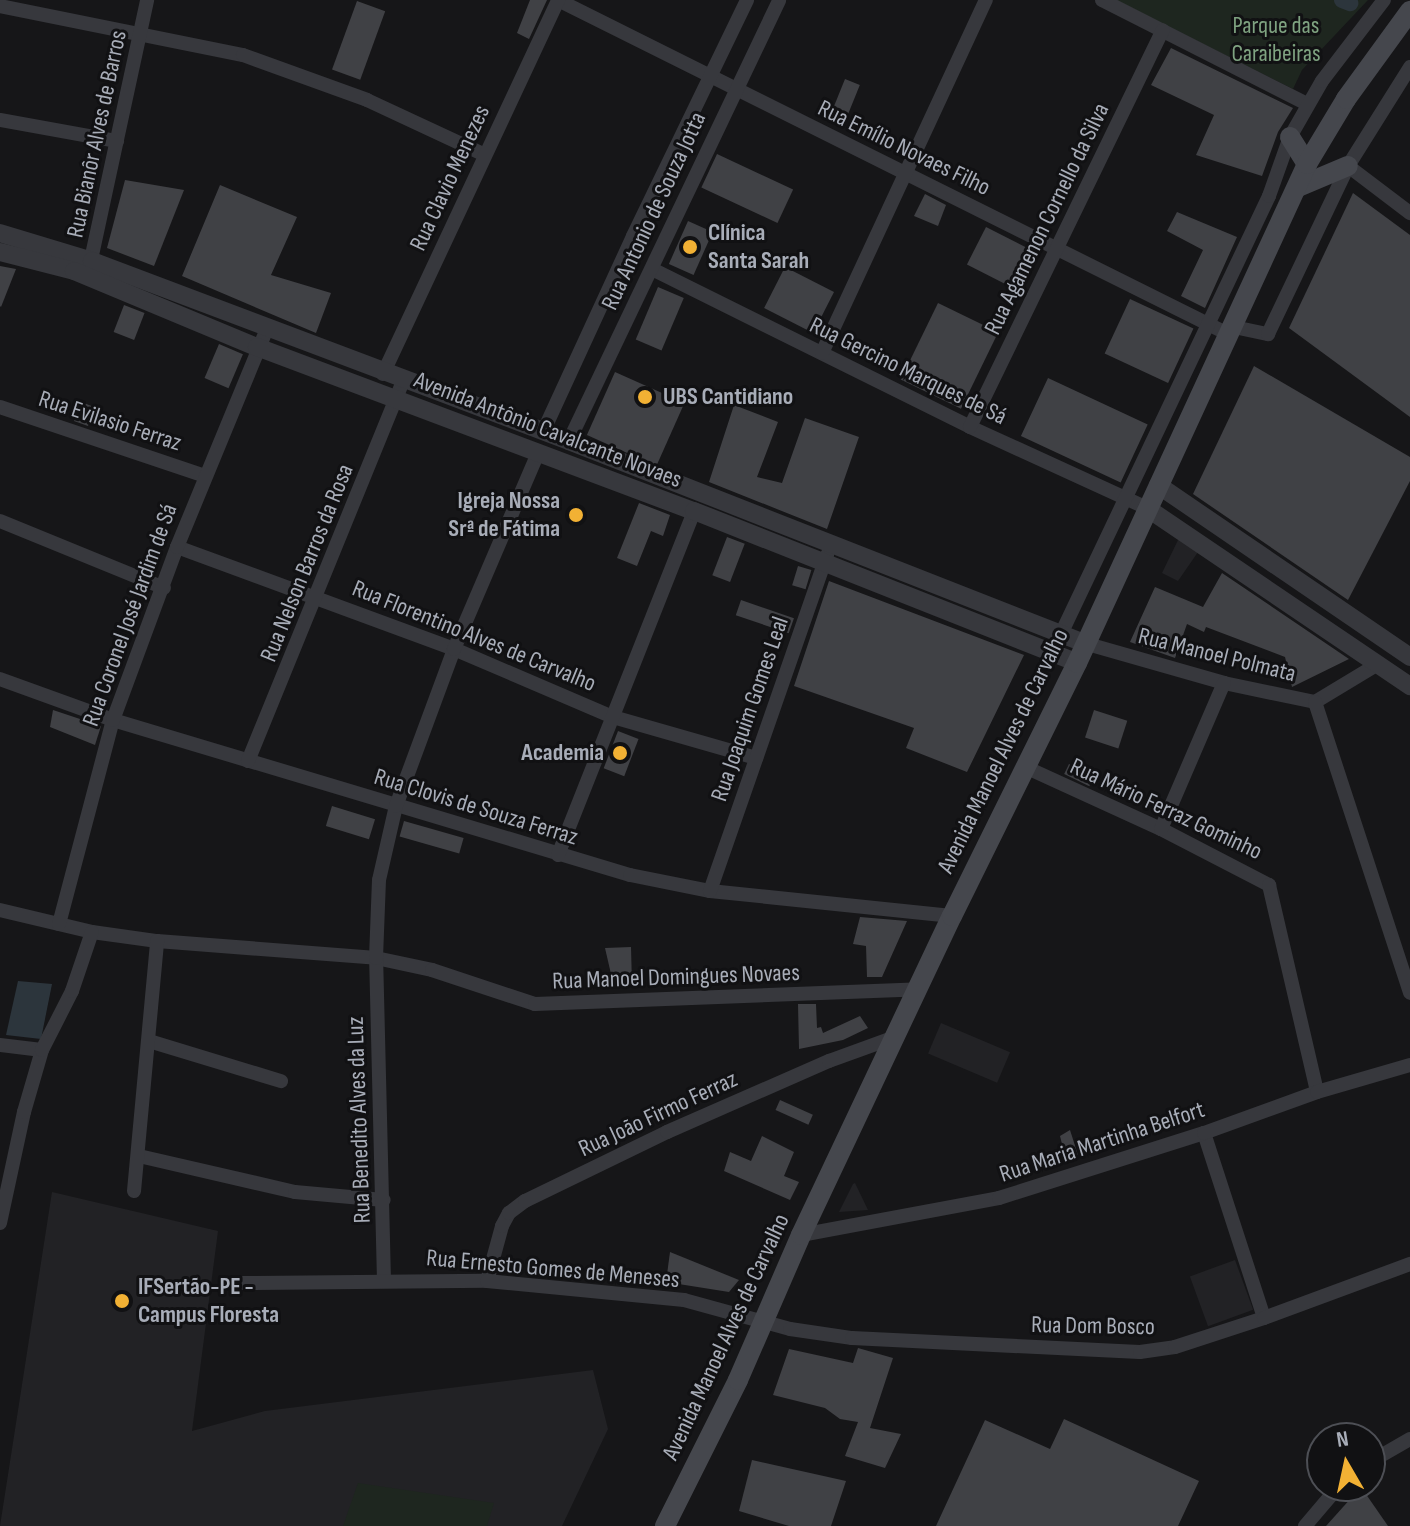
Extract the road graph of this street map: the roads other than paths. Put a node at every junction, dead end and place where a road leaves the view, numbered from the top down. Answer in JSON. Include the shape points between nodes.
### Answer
{"nodes":[{"id":1,"x":147,"y":0,"type":"edge"},
{"id":2,"x":558,"y":0,"type":"edge"},
{"id":3,"x":747,"y":0,"type":"edge"},
{"id":4,"x":779,"y":0,"type":"edge"},
{"id":5,"x":986,"y":0,"type":"edge"},
{"id":6,"x":1384,"y":0,"type":"edge"},
{"id":7,"x":1106,"y":1,"type":"edge"},
{"id":8,"x":0,"y":6,"type":"edge"},
{"id":9,"x":1410,"y":11,"type":"edge"},
{"id":10,"x":1163,"y":30,"type":"junction"},
{"id":11,"x":142,"y":34,"type":"junction"},
{"id":12,"x":1410,"y":67,"type":"edge"},
{"id":13,"x":711,"y":76,"type":"junction"},
{"id":14,"x":736,"y":90,"type":"junction"},
{"id":15,"x":1307,"y":104,"type":"junction"},
{"id":16,"x":0,"y":120,"type":"edge"},
{"id":17,"x":1290,"y":137,"type":"junction"},
{"id":18,"x":117,"y":141,"type":"junction"},
{"id":19,"x":485,"y":155,"type":"junction"},
{"id":20,"x":1307,"y":164,"type":"junction"},
{"id":21,"x":1348,"y":166,"type":"junction"},
{"id":22,"x":903,"y":171,"type":"junction"},
{"id":23,"x":1269,"y":196,"type":"junction"},
{"id":24,"x":1293,"y":196,"type":"junction"},
{"id":25,"x":1410,"y":213,"type":"edge"},
{"id":26,"x":0,"y":233,"type":"edge"},
{"id":27,"x":1057,"y":250,"type":"junction"},
{"id":28,"x":0,"y":252,"type":"edge"},
{"id":29,"x":89,"y":269,"type":"junction"},
{"id":30,"x":652,"y":269,"type":"junction"},
{"id":31,"x":1207,"y":323,"type":"junction"},
{"id":32,"x":267,"y":329,"type":"junction"},
{"id":33,"x":1232,"y":331,"type":"junction"},
{"id":34,"x":257,"y":347,"type":"junction"},
{"id":35,"x":822,"y":353,"type":"junction"},
{"id":36,"x":383,"y":374,"type":"junction"},
{"id":37,"x":400,"y":390,"type":"junction"},
{"id":38,"x":0,"y":407,"type":"edge"},
{"id":39,"x":970,"y":427,"type":"junction"},
{"id":40,"x":543,"y":432,"type":"junction"},
{"id":41,"x":569,"y":441,"type":"junction"},
{"id":42,"x":539,"y":451,"type":"junction"},
{"id":43,"x":205,"y":476,"type":"junction"},
{"id":44,"x":1158,"y":485,"type":"junction"},
{"id":45,"x":1125,"y":498,"type":"junction"},
{"id":46,"x":1147,"y":508,"type":"junction"},
{"id":47,"x":743,"y":509,"type":"junction"},
{"id":48,"x":694,"y":511,"type":"junction"},
{"id":49,"x":0,"y":521,"type":"edge"},
{"id":50,"x":733,"y":527,"type":"junction"},
{"id":51,"x":831,"y":542,"type":"junction"},
{"id":52,"x":177,"y":547,"type":"junction"},
{"id":53,"x":824,"y":563,"type":"junction"},
{"id":54,"x":164,"y":588,"type":"junction"},
{"id":55,"x":318,"y":597,"type":"junction"},
{"id":56,"x":1352,"y":617,"type":"junction"},
{"id":57,"x":1059,"y":634,"type":"junction"},
{"id":58,"x":1337,"y":636,"type":"junction"},
{"id":59,"x":1084,"y":643,"type":"junction"},
{"id":60,"x":454,"y":649,"type":"junction"},
{"id":61,"x":1052,"y":653,"type":"junction"},
{"id":62,"x":1410,"y":657,"type":"edge"},
{"id":63,"x":1077,"y":663,"type":"junction"},
{"id":64,"x":1378,"y":664,"type":"junction"},
{"id":65,"x":0,"y":679,"type":"edge"},
{"id":66,"x":1224,"y":683,"type":"junction"},
{"id":67,"x":1410,"y":686,"type":"edge"},
{"id":68,"x":1315,"y":702,"type":"junction"},
{"id":69,"x":613,"y":717,"type":"junction"},
{"id":70,"x":113,"y":720,"type":"junction"},
{"id":71,"x":756,"y":758,"type":"junction"},
{"id":72,"x":248,"y":761,"type":"junction"},
{"id":73,"x":1025,"y":767,"type":"junction"},
{"id":74,"x":396,"y":806,"type":"junction"},
{"id":75,"x":1161,"y":829,"type":"junction"},
{"id":76,"x":558,"y":855,"type":"junction"},
{"id":77,"x":710,"y":891,"type":"junction"},
{"id":78,"x":0,"y":910,"type":"edge"},
{"id":79,"x":952,"y":916,"type":"junction"},
{"id":80,"x":59,"y":924,"type":"junction"},
{"id":81,"x":92,"y":932,"type":"junction"},
{"id":82,"x":157,"y":941,"type":"junction"},
{"id":83,"x":376,"y":958,"type":"junction"},
{"id":84,"x":920,"y":989,"type":"junction"},
{"id":85,"x":1410,"y":993,"type":"edge"},
{"id":86,"x":895,"y":1037,"type":"junction"},
{"id":87,"x":149,"y":1041,"type":"junction"},
{"id":88,"x":0,"y":1045,"type":"edge"},
{"id":89,"x":42,"y":1050,"type":"junction"},
{"id":90,"x":1410,"y":1065,"type":"edge"},
{"id":91,"x":281,"y":1081,"type":"dead end"},
{"id":92,"x":1317,"y":1092,"type":"junction"},
{"id":93,"x":1204,"y":1133,"type":"junction"},
{"id":94,"x":139,"y":1156,"type":"junction"},
{"id":95,"x":3,"y":1190,"type":"edge"},
{"id":96,"x":134,"y":1191,"type":"dead end"},
{"id":97,"x":384,"y":1200,"type":"junction"},
{"id":98,"x":0,"y":1223,"type":"edge"},
{"id":99,"x":801,"y":1235,"type":"junction"},
{"id":100,"x":1410,"y":1264,"type":"edge"},
{"id":101,"x":384,"y":1281,"type":"junction"},
{"id":102,"x":487,"y":1281,"type":"junction"},
{"id":103,"x":243,"y":1283,"type":"dead end"},
{"id":104,"x":1264,"y":1318,"type":"junction"},
{"id":105,"x":762,"y":1321,"type":"junction"},
{"id":106,"x":1410,"y":1439,"type":"edge"},
{"id":107,"x":1386,"y":1453,"type":"edge"},
{"id":108,"x":1325,"y":1502,"type":"edge"},
{"id":109,"x":665,"y":1526,"type":"edge"},
{"id":110,"x":1305,"y":1526,"type":"edge"}],
"edges":[{"from":1,"to":11,"type":"street","name":"Rua Bianôr Alves de Barros"},
{"from":2,"to":13,"type":"street","name":"Rua Emílio Novaes Filho"},
{"from":2,"to":19,"type":"street","name":"Rua Clavio Menezes"},
{"from":3,"to":13,"type":"street","name":"Rua Antonio de Souza Jotta"},
{"from":4,"to":14,"type":"street","name":"Rua Antonio de Souza Jotta"},
{"from":5,"to":22,"type":"street"},
{"from":6,"to":15,"type":"street","name":"Avenida Manoel Alves de Carvalho"},
{"from":7,"to":10,"type":"street"},
{"from":8,"to":11,"type":"street"},
{"from":9,"to":20,"type":"main road","name":"Avenida Manoel Alves de Carvalho"},
{"from":10,"to":15,"type":"street"},
{"from":10,"to":27,"type":"street","name":"Rua Agamenon Cornello da Silva"},
{"from":11,"to":18,"type":"street","name":"Rua Bianôr Alves de Barros"},
{"from":11,"to":19,"type":"street","via":[[243,55],[367,100]]},
{"from":12,"to":21,"type":"street"},
{"from":13,"to":14,"type":"street","name":"Rua Emílio Novaes Filho"},
{"from":13,"to":40,"type":"street","name":"Rua Antonio de Souza Jotta"},
{"from":14,"to":22,"type":"street","name":"Rua Emílio Novaes Filho"},
{"from":14,"to":30,"type":"street","name":"Rua Antonio de Souza Jotta"},
{"from":15,"to":17,"type":"street","name":"Avenida Manoel Alves de Carvalho"},
{"from":16,"to":18,"type":"street"},
{"from":17,"to":20,"type":"main road"},
{"from":17,"to":23,"type":"street","name":"Avenida Manoel Alves de Carvalho"},
{"from":18,"to":29,"type":"street","name":"Rua Bianôr Alves de Barros"},
{"from":19,"to":36,"type":"street","name":"Rua Clavio Menezes"},
{"from":20,"to":24,"type":"main road","name":"Avenida Manoel Alves de Carvalho"},
{"from":21,"to":24,"type":"main road"},
{"from":21,"to":25,"type":"street"},
{"from":21,"to":33,"type":"street","name":"Rua Emílio Novaes Filho","via":[[1268,334]]},
{"from":22,"to":27,"type":"street","name":"Rua Emílio Novaes Filho"},
{"from":22,"to":35,"type":"street"},
{"from":23,"to":24,"type":"street"},
{"from":23,"to":31,"type":"street","name":"Avenida Manoel Alves de Carvalho"},
{"from":24,"to":33,"type":"main road","name":"Avenida Manoel Alves de Carvalho"},
{"from":26,"to":29,"type":"street"},
{"from":27,"to":31,"type":"street","name":"Rua Emílio Novaes Filho"},
{"from":27,"to":39,"type":"street","name":"Rua Agamenon Cornello da Silva"},
{"from":28,"to":29,"type":"street","name":"Avenida Antônio Cavalcante Novaes"},
{"from":29,"to":32,"type":"street"},
{"from":29,"to":34,"type":"street","name":"Avenida Antônio Cavalcante Novaes"},
{"from":30,"to":35,"type":"street","name":"Rua Gercino Marques de Sá"},
{"from":30,"to":41,"type":"street","name":"Rua Antonio de Souza Jotta"},
{"from":31,"to":33,"type":"street","name":"Rua Emílio Novaes Filho"},
{"from":31,"to":45,"type":"street","name":"Avenida Manoel Alves de Carvalho"},
{"from":32,"to":34,"type":"street","name":"Rua Coronel José Jardim de Sá"},
{"from":32,"to":36,"type":"street"},
{"from":33,"to":44,"type":"main road","name":"Avenida Manoel Alves de Carvalho"},
{"from":34,"to":37,"type":"street","name":"Avenida Antônio Cavalcante Novaes"},
{"from":34,"to":43,"type":"street","name":"Rua Coronel José Jardim de Sá"},
{"from":35,"to":39,"type":"street","name":"Rua Gercino Marques de Sá"},
{"from":36,"to":37,"type":"street"},
{"from":37,"to":40,"type":"street"},
{"from":37,"to":42,"type":"street","name":"Avenida Antônio Cavalcante Novaes"},
{"from":37,"to":55,"type":"street","name":"Rua Nelson Barros da Rosa"},
{"from":38,"to":43,"type":"street","name":"Rua Evilasio Ferraz"},
{"from":39,"to":45,"type":"street","name":"Rua Gercino Marques de Sá"},
{"from":40,"to":41,"type":"street"},
{"from":41,"to":47,"type":"street"},
{"from":42,"to":48,"type":"street","name":"Avenida Antônio Cavalcante Novaes"},
{"from":42,"to":60,"type":"street","name":"Rua Benedito Alves da Luz"},
{"from":43,"to":52,"type":"street","name":"Rua Coronel José Jardim de Sá"},
{"from":44,"to":46,"type":"main road","name":"Avenida Manoel Alves de Carvalho"},
{"from":44,"to":56,"type":"street"},
{"from":45,"to":46,"type":"street","name":"Rua Gercino Marques de Sá"},
{"from":45,"to":57,"type":"street","name":"Avenida Manoel Alves de Carvalho"},
{"from":46,"to":58,"type":"street"},
{"from":46,"to":59,"type":"main road","name":"Avenida Manoel Alves de Carvalho"},
{"from":47,"to":50,"type":"street"},
{"from":47,"to":51,"type":"street"},
{"from":48,"to":50,"type":"street","name":"Avenida Antônio Cavalcante Novaes"},
{"from":48,"to":69,"type":"street"},
{"from":49,"to":54,"type":"street"},
{"from":50,"to":53,"type":"street","name":"Avenida Antônio Cavalcante Novaes"},
{"from":51,"to":53,"type":"street","name":"Rua Joaquim Gomes Leal"},
{"from":51,"to":57,"type":"street"},
{"from":52,"to":54,"type":"street","name":"Rua Coronel José Jardim de Sá"},
{"from":52,"to":55,"type":"street","name":"Rua Florentino Alves de Carvalho"},
{"from":53,"to":61,"type":"street","name":"Avenida Antônio Cavalcante Novaes"},
{"from":53,"to":71,"type":"street","name":"Rua Joaquim Gomes Leal"},
{"from":54,"to":70,"type":"street","name":"Rua Coronel José Jardim de Sá"},
{"from":55,"to":60,"type":"street","name":"Rua Florentino Alves de Carvalho"},
{"from":55,"to":72,"type":"street","name":"Rua Nelson Barros da Rosa"},
{"from":56,"to":58,"type":"street"},
{"from":56,"to":62,"type":"street"},
{"from":57,"to":59,"type":"street"},
{"from":57,"to":61,"type":"street","name":"Avenida Manoel Alves de Carvalho"},
{"from":58,"to":64,"type":"street"},
{"from":59,"to":63,"type":"main road","name":"Avenida Manoel Alves de Carvalho"},
{"from":59,"to":66,"type":"street","name":"Rua Manoel Polmata"},
{"from":60,"to":69,"type":"street","name":"Rua Florentino Alves de Carvalho"},
{"from":60,"to":74,"type":"street","name":"Rua Benedito Alves da Luz"},
{"from":61,"to":63,"type":"street","name":"Avenida Antônio Cavalcante Novaes"},
{"from":63,"to":73,"type":"main road","name":"Avenida Manoel Alves de Carvalho"},
{"from":64,"to":67,"type":"street"},
{"from":64,"to":68,"type":"street","name":"Rua Manoel Polmata"},
{"from":65,"to":70,"type":"street","name":"Rua Clovis de Souza Ferraz"},
{"from":66,"to":68,"type":"street","name":"Rua Manoel Polmata"},
{"from":66,"to":75,"type":"street"},
{"from":68,"to":85,"type":"street"},
{"from":69,"to":71,"type":"street","name":"Rua Florentino Alves de Carvalho"},
{"from":69,"to":76,"type":"street"},
{"from":70,"to":72,"type":"street","name":"Rua Clovis de Souza Ferraz"},
{"from":70,"to":80,"type":"street","name":"Rua Coronel José Jardim de Sá"},
{"from":71,"to":77,"type":"street","name":"Rua Joaquim Gomes Leal"},
{"from":72,"to":74,"type":"street","name":"Rua Clovis de Souza Ferraz"},
{"from":73,"to":75,"type":"street","name":"Rua Mário Ferraz Gominho"},
{"from":73,"to":79,"type":"main road","name":"Avenida Manoel Alves de Carvalho"},
{"from":74,"to":76,"type":"street","name":"Rua Clovis de Souza Ferraz"},
{"from":74,"to":83,"type":"street","name":"Rua Benedito Alves da Luz","via":[[379,880]]},
{"from":75,"to":92,"type":"street","name":"Rua Mário Ferraz Gominho","via":[[1269,885]]},
{"from":76,"to":77,"type":"street","name":"Rua Clovis de Souza Ferraz"},
{"from":77,"to":79,"type":"street","name":"Rua Clovis de Souza Ferraz"},
{"from":78,"to":80,"type":"street","name":"Rua Manoel Domingues Novaes"},
{"from":79,"to":84,"type":"main road","name":"Avenida Manoel Alves de Carvalho"},
{"from":80,"to":81,"type":"street","name":"Rua Manoel Domingues Novaes"},
{"from":81,"to":82,"type":"street","name":"Rua Manoel Domingues Novaes"},
{"from":81,"to":89,"type":"street","via":[[72,991]]},
{"from":82,"to":83,"type":"street","name":"Rua Manoel Domingues Novaes"},
{"from":82,"to":87,"type":"street"},
{"from":83,"to":84,"type":"street","name":"Rua Manoel Domingues Novaes","via":[[432,970],[535,1004]]},
{"from":83,"to":97,"type":"street","name":"Rua Benedito Alves da Luz"},
{"from":84,"to":86,"type":"main road","name":"Avenida Manoel Alves de Carvalho"},
{"from":86,"to":99,"type":"main road","name":"Avenida Manoel Alves de Carvalho"},
{"from":86,"to":102,"type":"street","name":"Rua João Firmo Ferraz","via":[[694,1120],[525,1201],[502,1226]]},
{"from":87,"to":91,"type":"street"},
{"from":87,"to":94,"type":"street"},
{"from":88,"to":89,"type":"street"},
{"from":89,"to":95,"type":"street"},
{"from":90,"to":92,"type":"street","name":"Rua Maria Martinha Belfort"},
{"from":92,"to":93,"type":"street","name":"Rua Maria Martinha Belfort"},
{"from":93,"to":99,"type":"street","name":"Rua Maria Martinha Belfort","via":[[971,1205]]},
{"from":93,"to":104,"type":"street"},
{"from":94,"to":96,"type":"street"},
{"from":94,"to":97,"type":"street","via":[[295,1192]]},
{"from":95,"to":98,"type":"street"},
{"from":97,"to":101,"type":"street","name":"Rua Benedito Alves da Luz"},
{"from":99,"to":105,"type":"main road","name":"Avenida Manoel Alves de Carvalho"},
{"from":100,"to":104,"type":"street","name":"Rua Dom Bosco"},
{"from":101,"to":102,"type":"street","name":"Rua Ernesto Gomes de Meneses"},
{"from":101,"to":103,"type":"street","name":"Rua Ernesto Gomes de Meneses"},
{"from":102,"to":105,"type":"street","name":"Rua Ernesto Gomes de Meneses","via":[[638,1293]]},
{"from":104,"to":105,"type":"street","name":"Rua Dom Bosco","via":[[1175,1347],[1140,1352],[897,1343]]},
{"from":105,"to":109,"type":"main road","name":"Avenida Manoel Alves de Carvalho"},
{"from":106,"to":107,"type":"street"},
{"from":108,"to":110,"type":"street"}]}
